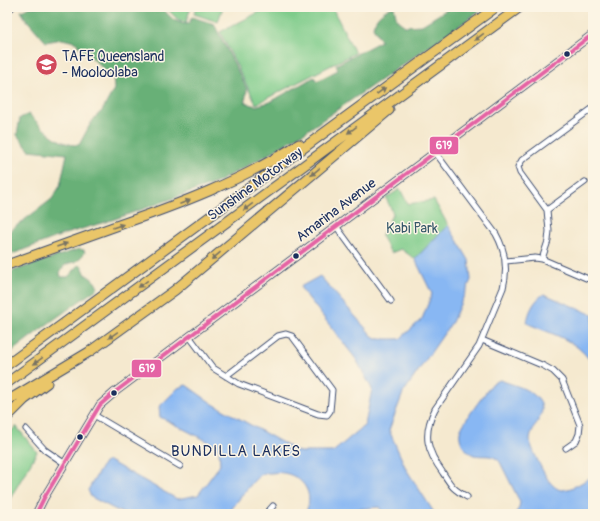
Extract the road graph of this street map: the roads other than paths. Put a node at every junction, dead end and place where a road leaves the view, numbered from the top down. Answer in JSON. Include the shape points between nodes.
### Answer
{"nodes":[{"id":1,"x":11,"y":7,"type":"edge"},
{"id":2,"x":496,"y":7,"type":"edge"},
{"id":3,"x":520,"y":7,"type":"edge"},
{"id":4,"x":7,"y":10,"type":"edge"},
{"id":5,"x":593,"y":34,"type":"edge"},
{"id":6,"x":406,"y":91,"type":"junction"},
{"id":7,"x":593,"y":108,"type":"edge"},
{"id":8,"x":327,"y":131,"type":"junction"},
{"id":9,"x":435,"y":152,"type":"junction"},
{"id":10,"x":585,"y":182,"type":"dead end"},
{"id":11,"x":547,"y":210,"type":"junction"},
{"id":12,"x":336,"y":226,"type":"junction"},
{"id":13,"x":542,"y":259,"type":"junction"},
{"id":14,"x":506,"y":261,"type":"junction"},
{"id":15,"x":7,"y":265,"type":"edge"},
{"id":16,"x":593,"y":281,"type":"edge"},
{"id":17,"x":391,"y":301,"type":"dead end"},
{"id":18,"x":189,"y":336,"type":"junction"},
{"id":19,"x":482,"y":340,"type":"junction"},
{"id":20,"x":7,"y":365,"type":"edge"},
{"id":21,"x":64,"y":368,"type":"junction"},
{"id":22,"x":226,"y":376,"type":"junction"},
{"id":23,"x":7,"y":383,"type":"edge"},
{"id":24,"x":7,"y":401,"type":"edge"},
{"id":25,"x":94,"y":415,"type":"junction"},
{"id":26,"x":7,"y":417,"type":"edge"},
{"id":27,"x":26,"y":429,"type":"dead end"},
{"id":28,"x":566,"y":448,"type":"dead end"},
{"id":29,"x":64,"y":463,"type":"junction"},
{"id":30,"x":180,"y":466,"type":"dead end"},
{"id":31,"x":467,"y":497,"type":"dead end"},
{"id":32,"x":273,"y":506,"type":"dead end"},
{"id":33,"x":36,"y":514,"type":"edge"},
{"id":34,"x":266,"y":514,"type":"edge"}],
"edges":[{"from":1,"to":4,"type":"street"},
{"from":8,"to":2,"type":"highway","name":"Sunshine Motorway","one_way":true},
{"from":3,"to":6,"type":"highway","name":"Sunshine Motorway","one_way":true},
{"from":5,"to":9,"type":"street","name":"Amarina Avenue"},
{"from":6,"to":21,"type":"highway","one_way":true,"via":[[403,98],[175,290]]},
{"from":6,"to":23,"type":"highway","name":"Sunshine Motorway","one_way":true},
{"from":7,"to":11,"type":"street","via":[[522,160],[518,167]]},
{"from":15,"to":8,"type":"highway","one_way":true,"via":[[207,193],[265,164],[318,132]]},
{"from":8,"to":20,"type":"highway","name":"Sunshine Motorway"},
{"from":9,"to":12,"type":"street","name":"Amarina Avenue"},
{"from":9,"to":14,"type":"street","via":[[496,234]]},
{"from":10,"to":11,"type":"street"},
{"from":11,"to":13,"type":"street","via":[[548,241]]},
{"from":12,"to":17,"type":"street"},
{"from":12,"to":18,"type":"street","name":"Amarina Avenue"},
{"from":13,"to":14,"type":"street"},
{"from":13,"to":16,"type":"street"},
{"from":14,"to":19,"type":"street","via":[[503,288]]},
{"from":18,"to":22,"type":"street","via":[[213,368]]},
{"from":18,"to":25,"type":"street","name":"Amarina Avenue","via":[[122,386]]},
{"from":19,"to":28,"type":"street","via":[[544,366],[562,380],[580,425],[580,434],[576,441]]},
{"from":19,"to":31,"type":"street","via":[[435,409],[427,435],[429,451],[434,462],[454,490]]},
{"from":21,"to":24,"type":"highway"},
{"from":21,"to":26,"type":"highway"},
{"from":22,"to":22,"type":"street","via":[[278,336],[292,336],[332,390],[330,411],[327,415],[318,414],[239,384]]},
{"from":25,"to":29,"type":"street","name":"Amarina Avenue"},
{"from":25,"to":30,"type":"street"},
{"from":27,"to":29,"type":"street","via":[[45,450]]},
{"from":29,"to":33,"type":"street","name":"Amarina Avenue"},
{"from":32,"to":34,"type":"street"}]}
